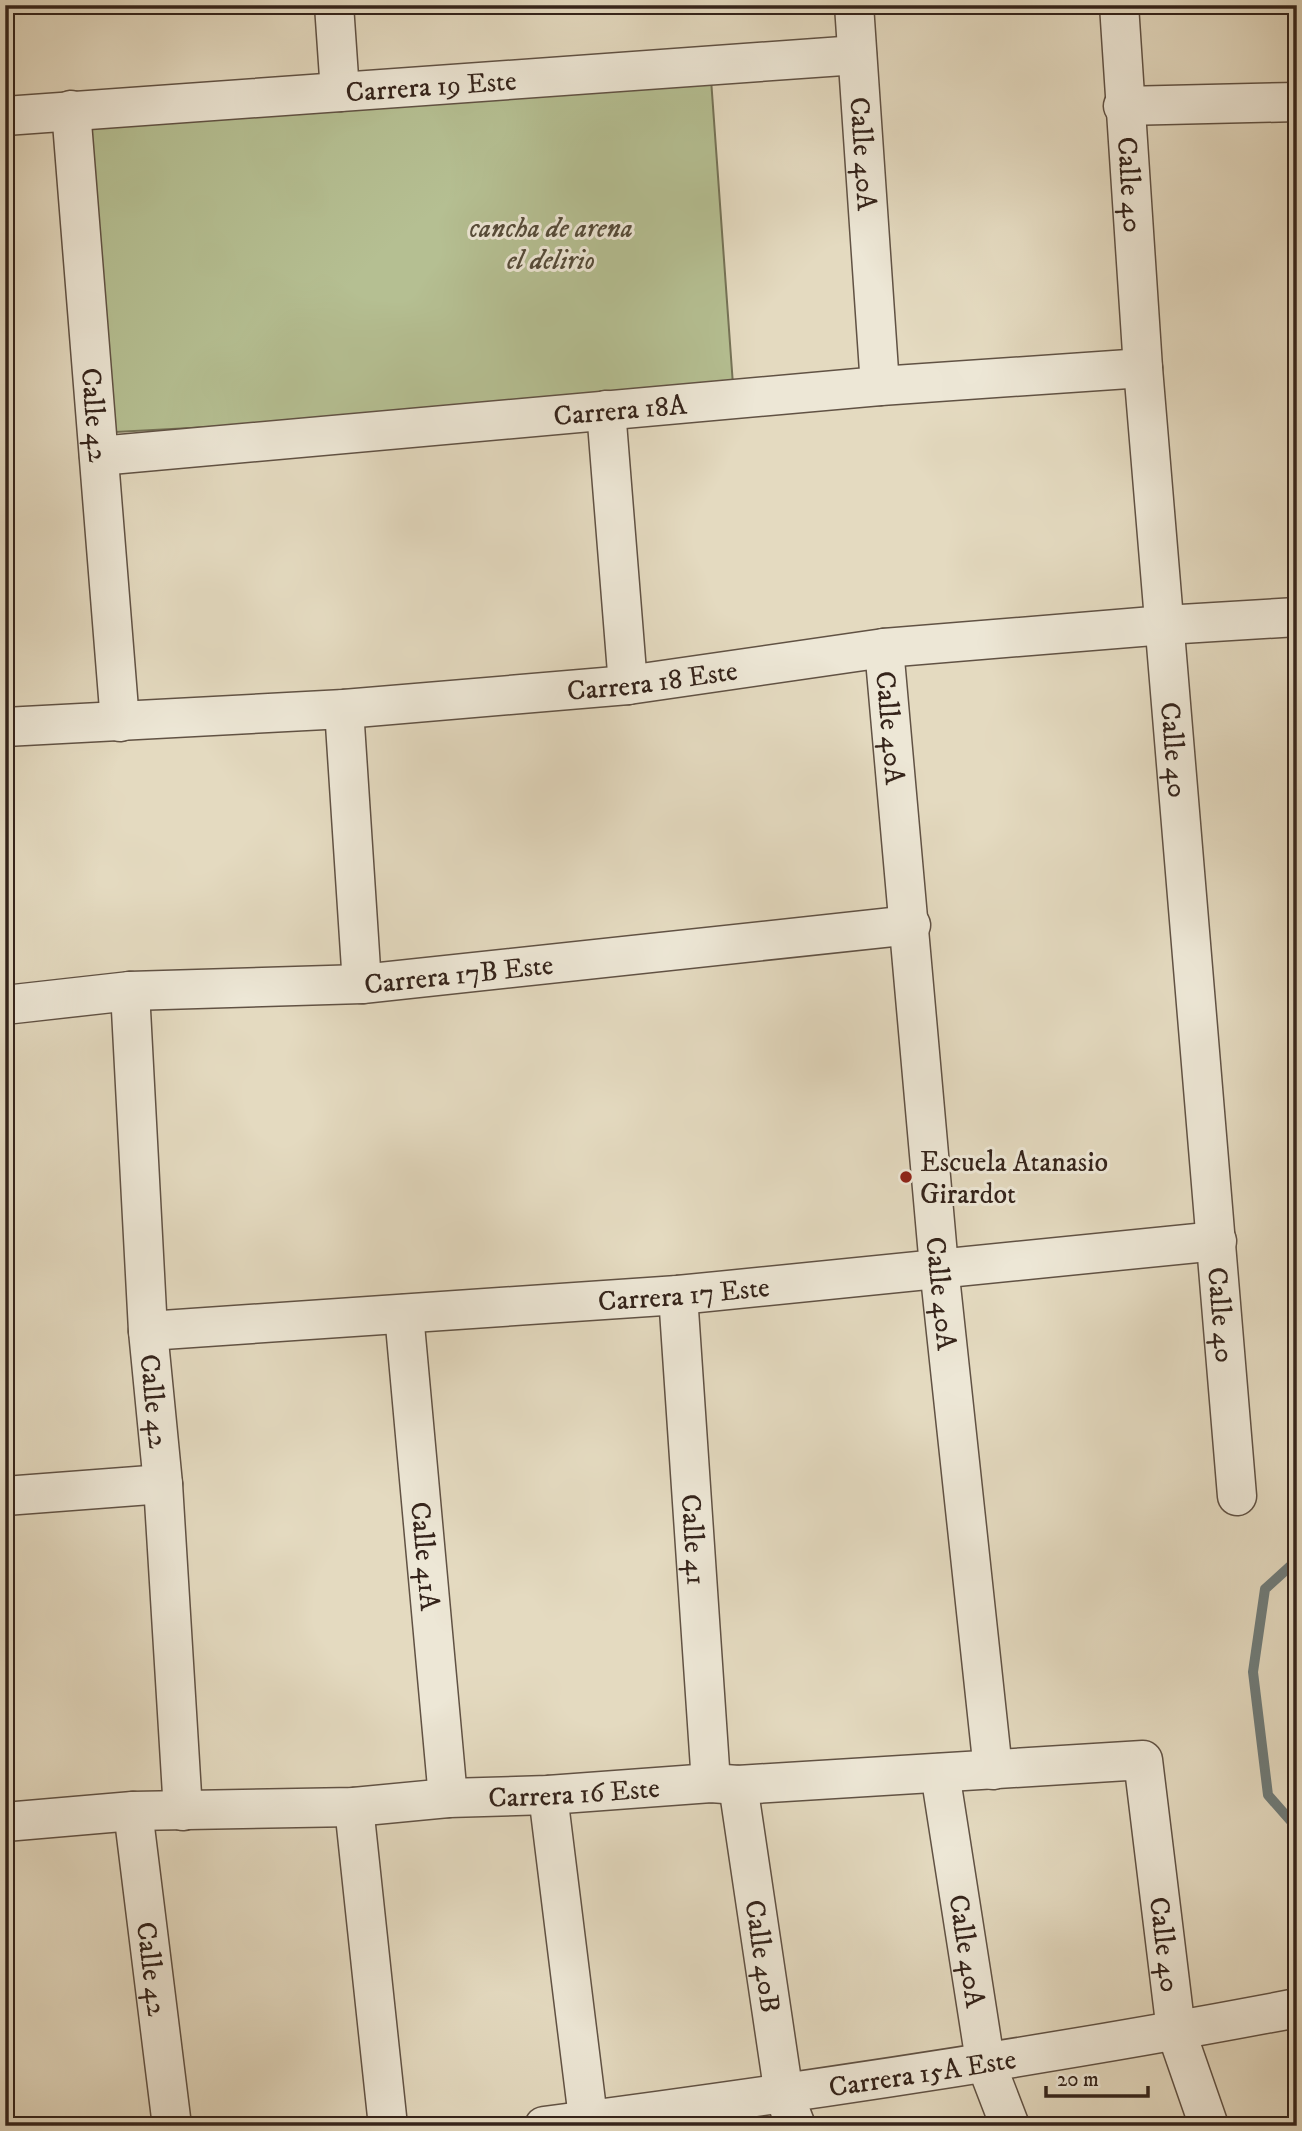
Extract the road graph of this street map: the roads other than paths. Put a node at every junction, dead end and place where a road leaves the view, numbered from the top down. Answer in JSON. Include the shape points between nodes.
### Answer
{"nodes":[{"id":1,"x":334,"y":5,"type":"edge"},
{"id":2,"x":854,"y":5,"type":"edge"},
{"id":3,"x":1119,"y":5,"type":"edge"},
{"id":4,"x":857,"y":55,"type":"junction"},
{"id":5,"x":340,"y":92,"type":"junction"},
{"id":6,"x":1297,"y":102,"type":"edge"},
{"id":7,"x":1123,"y":106,"type":"junction"},
{"id":8,"x":71,"y":110,"type":"junction"},
{"id":9,"x":5,"y":116,"type":"edge"},
{"id":10,"x":1143,"y":368,"type":"junction"},
{"id":11,"x":880,"y":386,"type":"junction"},
{"id":12,"x":606,"y":410,"type":"junction"},
{"id":13,"x":99,"y":456,"type":"junction"},
{"id":14,"x":1297,"y":618,"type":"edge"},
{"id":15,"x":1165,"y":625,"type":"junction"},
{"id":16,"x":884,"y":648,"type":"junction"},
{"id":17,"x":628,"y":685,"type":"junction"},
{"id":18,"x":344,"y":709,"type":"junction"},
{"id":19,"x":120,"y":722,"type":"junction"},
{"id":20,"x":5,"y":727,"type":"edge"},
{"id":21,"x":911,"y":925,"type":"junction"},
{"id":22,"x":362,"y":984,"type":"junction"},
{"id":23,"x":131,"y":991,"type":"junction"},
{"id":24,"x":5,"y":1005,"type":"edge"},
{"id":25,"x":1217,"y":1241,"type":"junction"},
{"id":26,"x":939,"y":1267,"type":"junction"},
{"id":27,"x":678,"y":1295,"type":"junction"},
{"id":28,"x":404,"y":1314,"type":"junction"},
{"id":29,"x":148,"y":1331,"type":"junction"},
{"id":30,"x":163,"y":1484,"type":"junction"},
{"id":31,"x":5,"y":1496,"type":"edge"},
{"id":32,"x":1237,"y":1496,"type":"dead end"},
{"id":33,"x":1143,"y":1760,"type":"joint"},
{"id":34,"x":993,"y":1770,"type":"junction"},
{"id":35,"x":940,"y":1773,"type":"junction"},
{"id":36,"x":725,"y":1784,"type":"junction"},
{"id":37,"x":548,"y":1795,"type":"junction"},
{"id":38,"x":448,"y":1798,"type":"junction"},
{"id":39,"x":355,"y":1807,"type":"junction"},
{"id":40,"x":132,"y":1811,"type":"junction"},
{"id":41,"x":183,"y":1811,"type":"junction"},
{"id":42,"x":5,"y":1822,"type":"edge"},
{"id":43,"x":1297,"y":2008,"type":"edge"},
{"id":44,"x":1176,"y":2031,"type":"junction"},
{"id":45,"x":985,"y":2061,"type":"junction"},
{"id":46,"x":790,"y":2110,"type":"edge"},
{"id":47,"x":588,"y":2123,"type":"edge"},
{"id":48,"x":172,"y":2126,"type":"edge"},
{"id":49,"x":388,"y":2126,"type":"edge"},
{"id":50,"x":544,"y":2126,"type":"edge"},
{"id":51,"x":1010,"y":2126,"type":"edge"},
{"id":52,"x":1209,"y":2126,"type":"edge"}],
"edges":[{"from":1,"to":5,"type":"street"},
{"from":2,"to":4,"type":"street","name":"Calle 40A"},
{"from":3,"to":7,"type":"street","name":"Calle 40"},
{"from":4,"to":5,"type":"street","name":"Carrera 19 Este"},
{"from":4,"to":11,"type":"street","name":"Calle 40A"},
{"from":5,"to":8,"type":"street","name":"Carrera 19 Este"},
{"from":6,"to":7,"type":"street"},
{"from":7,"to":10,"type":"street","name":"Calle 40"},
{"from":8,"to":9,"type":"street","name":"Carrera 19 Este"},
{"from":8,"to":13,"type":"street","name":"Calle 42"},
{"from":10,"to":11,"type":"street","name":"Carrera 18A"},
{"from":10,"to":15,"type":"street","name":"Calle 40"},
{"from":11,"to":12,"type":"street","name":"Carrera 18A"},
{"from":12,"to":13,"type":"street","name":"Carrera 18A"},
{"from":12,"to":17,"type":"street"},
{"from":13,"to":19,"type":"street","name":"Calle 42"},
{"from":14,"to":15,"type":"street","name":"Carrera 18 Este"},
{"from":15,"to":16,"type":"street","name":"Carrera 18 Este"},
{"from":15,"to":25,"type":"street","name":"Calle 40"},
{"from":16,"to":17,"type":"street","name":"Carrera 18 Este"},
{"from":16,"to":21,"type":"street","name":"Calle 40A"},
{"from":17,"to":18,"type":"street","name":"Carrera 18 Este"},
{"from":18,"to":19,"type":"street","name":"Carrera 18 Este"},
{"from":18,"to":22,"type":"street"},
{"from":19,"to":20,"type":"street","name":"Carrera 18 Este"},
{"from":21,"to":22,"type":"street","name":"Carrera 17B Este"},
{"from":21,"to":26,"type":"street","name":"Calle 40A"},
{"from":22,"to":23,"type":"street","name":"Carrera 17B Este"},
{"from":23,"to":24,"type":"street","name":"Carrera 17B Este"},
{"from":23,"to":29,"type":"street","name":"Calle 42"},
{"from":25,"to":26,"type":"street","name":"Carrera 17 Este"},
{"from":25,"to":32,"type":"street","name":"Calle 40"},
{"from":26,"to":27,"type":"street","name":"Carrera 17 Este"},
{"from":26,"to":34,"type":"street","name":"Calle 40A"},
{"from":27,"to":28,"type":"street","name":"Carrera 17 Este"},
{"from":27,"to":36,"type":"street","name":"Calle 41"},
{"from":28,"to":29,"type":"street","name":"Carrera 17 Este"},
{"from":28,"to":38,"type":"street","name":"Calle 41A"},
{"from":29,"to":30,"type":"street","name":"Calle 42"},
{"from":30,"to":31,"type":"street"},
{"from":30,"to":41,"type":"street","name":"Calle 42"},
{"from":33,"to":34,"type":"street","name":"Carrera 16 Este"},
{"from":33,"to":44,"type":"street","name":"Calle 40"},
{"from":34,"to":35,"type":"street","name":"Carrera 16 Este"},
{"from":35,"to":36,"type":"street","name":"Carrera 16 Este"},
{"from":35,"to":45,"type":"street","name":"Calle 40A"},
{"from":36,"to":37,"type":"street","name":"Carrera 16 Este"},
{"from":36,"to":46,"type":"street","name":"Calle 40B"},
{"from":37,"to":38,"type":"street","name":"Carrera 16 Este"},
{"from":37,"to":47,"type":"street"},
{"from":38,"to":39,"type":"street","name":"Carrera 16 Este"},
{"from":39,"to":41,"type":"street","name":"Carrera 16 Este"},
{"from":39,"to":49,"type":"street"},
{"from":40,"to":41,"type":"street","name":"Carrera 16 Este"},
{"from":40,"to":42,"type":"street","name":"Carrera 16 Este"},
{"from":40,"to":48,"type":"street","name":"Calle 42"},
{"from":43,"to":44,"type":"street","name":"Carrera 15A Este"},
{"from":44,"to":45,"type":"street","name":"Carrera 15A Este"},
{"from":44,"to":52,"type":"street","name":"Calle 40"},
{"from":45,"to":46,"type":"street","name":"Carrera 15A Este"},
{"from":45,"to":51,"type":"street","name":"Calle 40A"},
{"from":46,"to":47,"type":"street","name":"Carrera 15A Este"},
{"from":47,"to":50,"type":"street","name":"Carrera 15A Este"}]}
